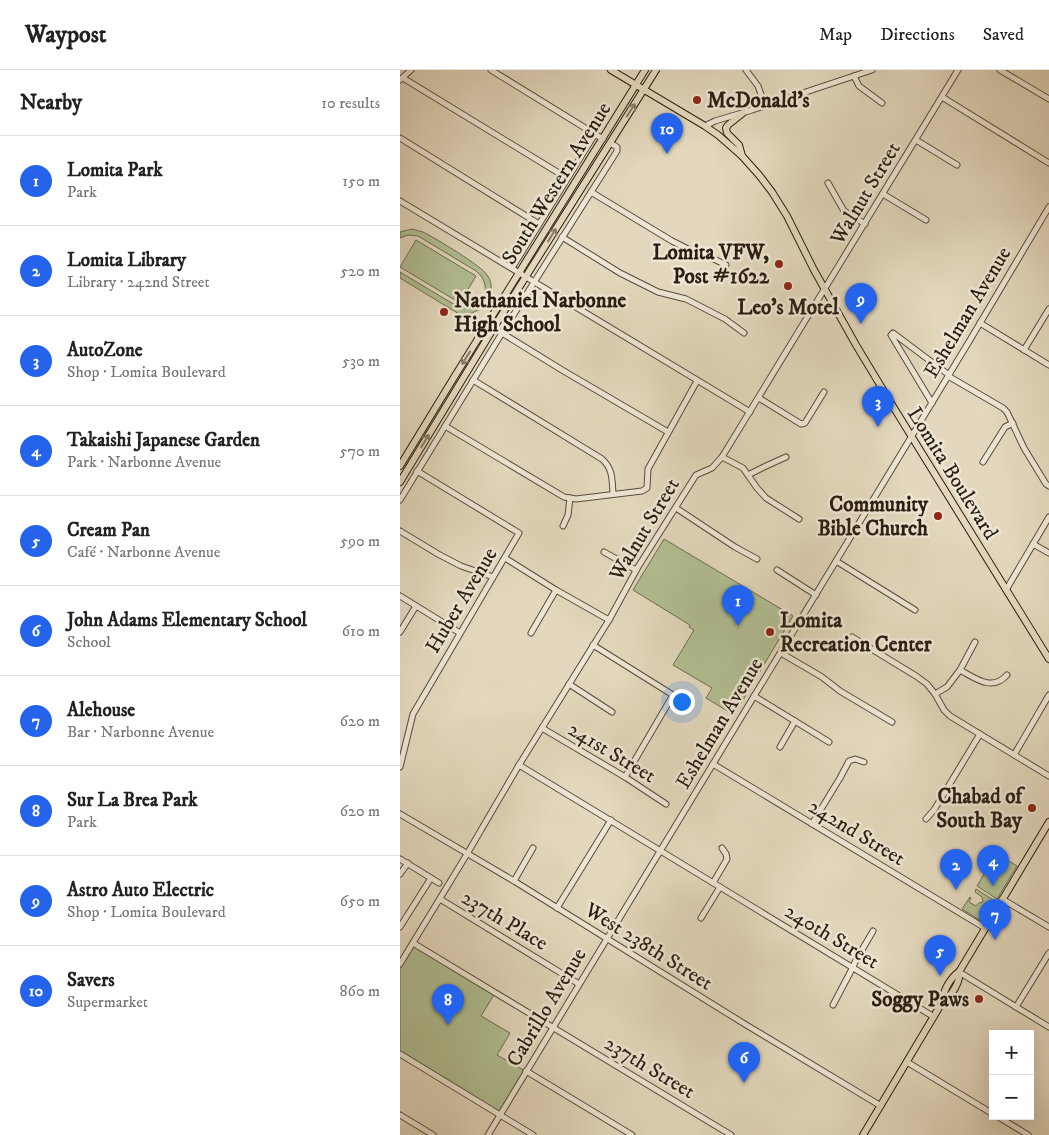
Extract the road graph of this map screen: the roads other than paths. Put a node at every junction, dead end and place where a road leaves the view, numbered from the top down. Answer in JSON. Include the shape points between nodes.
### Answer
{"nodes":[{"id":1,"x":411,"y":70,"type":"edge"},
{"id":2,"x":491,"y":70,"type":"edge"},
{"id":3,"x":612,"y":70,"type":"edge"},
{"id":4,"x":645,"y":70,"type":"edge"},
{"id":5,"x":656,"y":70,"type":"edge"},
{"id":6,"x":746,"y":70,"type":"edge"},
{"id":7,"x":872,"y":70,"type":"edge"},
{"id":8,"x":958,"y":70,"type":"edge"},
{"id":9,"x":1000,"y":70,"type":"edge"},
{"id":10,"x":854,"y":76,"type":"junction"},
{"id":11,"x":402,"y":79,"type":"edge"},
{"id":12,"x":636,"y":85,"type":"junction"},
{"id":13,"x":644,"y":90,"type":"junction"},
{"id":14,"x":942,"y":98,"type":"junction"},
{"id":15,"x":1049,"y":99,"type":"edge"},
{"id":16,"x":882,"y":103,"type":"dead end"},
{"id":17,"x":765,"y":106,"type":"junction"},
{"id":18,"x":743,"y":113,"type":"junction"},
{"id":19,"x":705,"y":126,"type":"junction"},
{"id":20,"x":595,"y":134,"type":"junction"},
{"id":21,"x":400,"y":138,"type":"edge"},
{"id":22,"x":603,"y":139,"type":"junction"},
{"id":23,"x":916,"y":140,"type":"junction"},
{"id":24,"x":610,"y":143,"type":"junction"},
{"id":25,"x":742,"y":156,"type":"junction"},
{"id":26,"x":1049,"y":163,"type":"edge"},
{"id":27,"x":957,"y":165,"type":"dead end"},
{"id":28,"x":568,"y":178,"type":"junction"},
{"id":29,"x":828,"y":183,"type":"dead end"},
{"id":30,"x":591,"y":192,"type":"junction"},
{"id":31,"x":883,"y":194,"type":"junction"},
{"id":32,"x":400,"y":201,"type":"edge"},
{"id":33,"x":1049,"y":207,"type":"edge"},
{"id":34,"x":926,"y":220,"type":"dead end"},
{"id":35,"x":539,"y":224,"type":"junction"},
{"id":36,"x":865,"y":224,"type":"junction"},
{"id":37,"x":562,"y":237,"type":"junction"},
{"id":38,"x":726,"y":265,"type":"dead end"},
{"id":39,"x":512,"y":268,"type":"junction"},
{"id":40,"x":519,"y":272,"type":"junction"},
{"id":41,"x":526,"y":277,"type":"junction"},
{"id":42,"x":534,"y":282,"type":"junction"},
{"id":43,"x":825,"y":289,"type":"junction"},
{"id":44,"x":1049,"y":309,"type":"edge"},
{"id":45,"x":980,"y":324,"type":"junction"},
{"id":46,"x":744,"y":332,"type":"dead end"},
{"id":47,"x":502,"y":333,"type":"junction"},
{"id":48,"x":1024,"y":350,"type":"junction"},
{"id":49,"x":1049,"y":365,"type":"edge"},
{"id":50,"x":949,"y":376,"type":"junction"},
{"id":51,"x":473,"y":380,"type":"junction"},
{"id":52,"x":697,"y":381,"type":"junction"},
{"id":53,"x":824,"y":392,"type":"dead end"},
{"id":54,"x":759,"y":398,"type":"junction"},
{"id":55,"x":932,"y":403,"type":"junction"},
{"id":56,"x":750,"y":412,"type":"junction"},
{"id":57,"x":1012,"y":423,"type":"junction"},
{"id":58,"x":445,"y":426,"type":"junction"},
{"id":59,"x":668,"y":432,"type":"junction"},
{"id":60,"x":912,"y":436,"type":"junction"},
{"id":61,"x":722,"y":457,"type":"junction"},
{"id":62,"x":786,"y":457,"type":"dead end"},
{"id":63,"x":983,"y":462,"type":"dead end"},
{"id":64,"x":400,"y":466,"type":"edge"},
{"id":65,"x":418,"y":471,"type":"junction"},
{"id":66,"x":748,"y":475,"type":"junction"},
{"id":67,"x":400,"y":482,"type":"edge"},
{"id":68,"x":1049,"y":486,"type":"edge"},
{"id":69,"x":613,"y":494,"type":"junction"},
{"id":70,"x":570,"y":498,"type":"junction"},
{"id":71,"x":400,"y":500,"type":"edge"},
{"id":72,"x":676,"y":508,"type":"junction"},
{"id":73,"x":1049,"y":517,"type":"edge"},
{"id":74,"x":799,"y":519,"type":"dead end"},
{"id":75,"x":563,"y":526,"type":"dead end"},
{"id":76,"x":400,"y":531,"type":"edge"},
{"id":77,"x":1033,"y":544,"type":"junction"},
{"id":78,"x":604,"y":552,"type":"dead end"},
{"id":79,"x":1049,"y":553,"type":"edge"},
{"id":80,"x":505,"y":558,"type":"junction"},
{"id":81,"x":757,"y":559,"type":"dead end"},
{"id":82,"x":836,"y":561,"type":"junction"},
{"id":83,"x":636,"y":570,"type":"junction"},
{"id":84,"x":777,"y":570,"type":"dead end"},
{"id":85,"x":494,"y":576,"type":"junction"},
{"id":86,"x":556,"y":590,"type":"junction"},
{"id":87,"x":1006,"y":590,"type":"junction"},
{"id":88,"x":816,"y":595,"type":"junction"},
{"id":89,"x":400,"y":596,"type":"edge"},
{"id":90,"x":416,"y":606,"type":"junction"},
{"id":91,"x":915,"y":610,"type":"dead end"},
{"id":92,"x":609,"y":620,"type":"junction"},
{"id":93,"x":400,"y":632,"type":"edge"},
{"id":94,"x":531,"y":632,"type":"dead end"},
{"id":95,"x":460,"y":633,"type":"junction"},
{"id":96,"x":852,"y":637,"type":"dead end"},
{"id":97,"x":975,"y":642,"type":"dead end"},
{"id":98,"x":593,"y":646,"type":"junction"},
{"id":99,"x":780,"y":652,"type":"junction"},
{"id":100,"x":1049,"y":659,"type":"edge"},
{"id":101,"x":960,"y":670,"type":"junction"},
{"id":102,"x":1007,"y":675,"type":"dead end"},
{"id":103,"x":568,"y":684,"type":"junction"},
{"id":104,"x":935,"y":694,"type":"junction"},
{"id":105,"x":1049,"y":695,"type":"edge"},
{"id":106,"x":754,"y":696,"type":"junction"},
{"id":107,"x":612,"y":712,"type":"dead end"},
{"id":108,"x":795,"y":721,"type":"junction"},
{"id":109,"x":892,"y":722,"type":"dead end"},
{"id":110,"x":542,"y":728,"type":"junction"},
{"id":111,"x":980,"y":734,"type":"junction"},
{"id":112,"x":829,"y":742,"type":"dead end"},
{"id":113,"x":780,"y":747,"type":"dead end"},
{"id":114,"x":1014,"y":755,"type":"junction"},
{"id":115,"x":864,"y":762,"type":"dead end"},
{"id":116,"x":713,"y":764,"type":"junction"},
{"id":117,"x":518,"y":766,"type":"junction"},
{"id":118,"x":400,"y":767,"type":"edge"},
{"id":119,"x":1049,"y":776,"type":"edge"},
{"id":120,"x":625,"y":777,"type":"junction"},
{"id":121,"x":666,"y":804,"type":"dead end"},
{"id":122,"x":401,"y":817,"type":"edge"},
{"id":123,"x":926,"y":819,"type":"dead end"},
{"id":124,"x":610,"y":820,"type":"junction"},
{"id":125,"x":1049,"y":822,"type":"edge"},
{"id":126,"x":812,"y":824,"type":"junction"},
{"id":127,"x":533,"y":848,"type":"dead end"},
{"id":128,"x":722,"y":848,"type":"dead end"},
{"id":129,"x":660,"y":851,"type":"junction"},
{"id":130,"x":467,"y":854,"type":"junction"},
{"id":131,"x":400,"y":859,"type":"edge"},
{"id":132,"x":408,"y":863,"type":"junction"},
{"id":133,"x":400,"y":874,"type":"edge"},
{"id":134,"x":431,"y":878,"type":"junction"},
{"id":135,"x":514,"y":881,"type":"junction"},
{"id":136,"x":439,"y":883,"type":"dead end"},
{"id":137,"x":713,"y":883,"type":"junction"},
{"id":138,"x":720,"y":887,"type":"junction"},
{"id":139,"x":633,"y":896,"type":"joint"},
{"id":140,"x":440,"y":899,"type":"junction"},
{"id":141,"x":1002,"y":899,"type":"junction"},
{"id":142,"x":557,"y":908,"type":"junction"},
{"id":143,"x":701,"y":918,"type":"dead end"},
{"id":144,"x":400,"y":926,"type":"edge"},
{"id":145,"x":1049,"y":927,"type":"edge"},
{"id":146,"x":985,"y":928,"type":"junction"},
{"id":147,"x":873,"y":931,"type":"dead end"},
{"id":148,"x":606,"y":939,"type":"junction"},
{"id":149,"x":413,"y":943,"type":"junction"},
{"id":150,"x":1049,"y":953,"type":"edge"},
{"id":151,"x":400,"y":964,"type":"edge"},
{"id":152,"x":853,"y":968,"type":"junction"},
{"id":153,"x":960,"y":972,"type":"junction"},
{"id":154,"x":579,"y":984,"type":"junction"},
{"id":155,"x":833,"y":1005,"type":"dead end"},
{"id":156,"x":1016,"y":1007,"type":"junction"},
{"id":157,"x":934,"y":1017,"type":"junction"},
{"id":158,"x":553,"y":1027,"type":"junction"},
{"id":159,"x":1049,"y":1027,"type":"edge"},
{"id":160,"x":400,"y":1054,"type":"edge"},
{"id":161,"x":907,"y":1062,"type":"junction"},
{"id":162,"x":526,"y":1071,"type":"junction"},
{"id":163,"x":881,"y":1106,"type":"junction"},
{"id":164,"x":989,"y":1112,"type":"edge"},
{"id":165,"x":400,"y":1115,"type":"edge"},
{"id":166,"x":500,"y":1115,"type":"junction"},
{"id":167,"x":1004,"y":1120,"type":"edge"},
{"id":168,"x":433,"y":1135,"type":"edge"},
{"id":169,"x":488,"y":1135,"type":"edge"},
{"id":170,"x":533,"y":1135,"type":"edge"},
{"id":171,"x":632,"y":1135,"type":"edge"},
{"id":172,"x":731,"y":1135,"type":"edge"},
{"id":173,"x":863,"y":1135,"type":"edge"},
{"id":174,"x":1028,"y":1135,"type":"edge"}],
"edges":[{"from":1,"to":11,"type":"street"},
{"from":2,"to":20,"type":"street"},
{"from":3,"to":12,"type":"main road","name":"Lomita Boulevard"},
{"from":4,"to":12,"type":"main road","name":"South Western Avenue"},
{"from":5,"to":13,"type":"main road","name":"South Western Avenue"},
{"from":6,"to":17,"type":"street","via":[[758,86]]},
{"from":7,"to":10,"type":"street"},
{"from":8,"to":14,"type":"street","name":"Walnut Street"},
{"from":9,"to":15,"type":"street"},
{"from":10,"to":16,"type":"street","via":[[859,86]]},
{"from":10,"to":17,"type":"street"},
{"from":11,"to":28,"type":"street"},
{"from":12,"to":13,"type":"main road","name":"Lomita Boulevard"},
{"from":12,"to":22,"type":"main road","name":"South Western Avenue"},
{"from":13,"to":19,"type":"main road","name":"Lomita Boulevard"},
{"from":24,"to":13,"type":"main road","name":"South Western Avenue","one_way":true},
{"from":14,"to":23,"type":"street","name":"Walnut Street"},
{"from":14,"to":26,"type":"street"},
{"from":17,"to":18,"type":"street"},
{"from":18,"to":19,"type":"street"},
{"from":18,"to":25,"type":"main road","via":[[726,128],[739,145]]},
{"from":19,"to":25,"type":"main road","name":"Lomita Boulevard"},
{"from":20,"to":22,"type":"street"},
{"from":20,"to":28,"type":"street","name":"South Western Avenue"},
{"from":21,"to":35,"type":"street"},
{"from":22,"to":40,"type":"main road","name":"South Western Avenue"},
{"from":23,"to":27,"type":"street"},
{"from":23,"to":31,"type":"street","name":"Walnut Street"},
{"from":24,"to":30,"type":"street","name":"South Western Avenue","via":[[617,150]]},
{"from":41,"to":24,"type":"main road","name":"South Western Avenue","one_way":true},
{"from":25,"to":43,"type":"main road","name":"Lomita Boulevard","via":[[787,216]]},
{"from":28,"to":35,"type":"street","name":"South Western Avenue"},
{"from":29,"to":36,"type":"street","via":[[844,211]]},
{"from":30,"to":37,"type":"street","name":"South Western Avenue"},
{"from":30,"to":38,"type":"street","via":[[672,241]]},
{"from":31,"to":34,"type":"street"},
{"from":31,"to":36,"type":"street","name":"Walnut Street"},
{"from":32,"to":39,"type":"street"},
{"from":33,"to":45,"type":"street","name":"Eshelman Avenue"},
{"from":35,"to":39,"type":"street","name":"South Western Avenue"},
{"from":36,"to":43,"type":"street","name":"Walnut Street"},
{"from":37,"to":42,"type":"street","name":"South Western Avenue"},
{"from":37,"to":46,"type":"street","via":[[620,273],[658,292],[686,299]]},
{"from":39,"to":40,"type":"street"},
{"from":40,"to":41,"type":"street"},
{"from":40,"to":64,"type":"main road","name":"South Western Avenue","one_way":true},
{"from":41,"to":42,"type":"street"},
{"from":67,"to":41,"type":"main road","name":"South Western Avenue","one_way":true},
{"from":42,"to":47,"type":"street","name":"South Western Avenue"},
{"from":42,"to":52,"type":"street"},
{"from":43,"to":54,"type":"street","name":"Walnut Street"},
{"from":43,"to":60,"type":"main road","name":"Lomita Boulevard"},
{"from":44,"to":48,"type":"street"},
{"from":45,"to":48,"type":"street"},
{"from":45,"to":50,"type":"street","name":"Eshelman Avenue"},
{"from":47,"to":51,"type":"street","name":"South Western Avenue"},
{"from":47,"to":59,"type":"street"},
{"from":48,"to":49,"type":"street"},
{"from":50,"to":55,"type":"street","name":"Eshelman Avenue"},
{"from":50,"to":55,"type":"street","via":[[892,334]]},
{"from":50,"to":57,"type":"street","via":[[1003,408]]},
{"from":51,"to":58,"type":"street","name":"South Western Avenue"},
{"from":51,"to":69,"type":"street","via":[[602,459],[611,472]]},
{"from":52,"to":56,"type":"street"},
{"from":52,"to":59,"type":"street"},
{"from":53,"to":54,"type":"street","via":[[806,423],[801,424]]},
{"from":54,"to":56,"type":"street","name":"Walnut Street"},
{"from":55,"to":60,"type":"street","name":"Eshelman Avenue"},
{"from":56,"to":61,"type":"street","name":"Walnut Street"},
{"from":57,"to":63,"type":"street","via":[[1005,427]]},
{"from":57,"to":68,"type":"street"},
{"from":58,"to":65,"type":"street","name":"South Western Avenue"},
{"from":58,"to":70,"type":"street","via":[[558,494]]},
{"from":59,"to":69,"type":"street","via":[[648,469],[648,488]]},
{"from":60,"to":82,"type":"street","name":"Eshelman Avenue"},
{"from":60,"to":87,"type":"main road","name":"Lomita Boulevard"},
{"from":61,"to":66,"type":"street","via":[[743,468]]},
{"from":61,"to":72,"type":"street","name":"Walnut Street","via":[[712,468],[696,475]]},
{"from":62,"to":66,"type":"street"},
{"from":65,"to":71,"type":"street","name":"South Western Avenue"},
{"from":65,"to":80,"type":"street","name":"Huber Avenue","via":[[519,533]]},
{"from":66,"to":74,"type":"street","via":[[766,498]]},
{"from":69,"to":70,"type":"street"},
{"from":70,"to":75,"type":"street"},
{"from":72,"to":81,"type":"street"},
{"from":72,"to":83,"type":"street","name":"Walnut Street"},
{"from":73,"to":77,"type":"street"},
{"from":76,"to":85,"type":"street","via":[[461,566]]},
{"from":77,"to":79,"type":"street"},
{"from":77,"to":87,"type":"street"},
{"from":78,"to":83,"type":"street"},
{"from":80,"to":85,"type":"street","name":"Huber Avenue"},
{"from":80,"to":86,"type":"street"},
{"from":82,"to":88,"type":"street","name":"Eshelman Avenue"},
{"from":82,"to":91,"type":"street"},
{"from":83,"to":92,"type":"street","name":"Walnut Street"},
{"from":84,"to":88,"type":"street"},
{"from":85,"to":95,"type":"street","name":"Huber Avenue"},
{"from":86,"to":92,"type":"street"},
{"from":86,"to":94,"type":"street"},
{"from":87,"to":100,"type":"main road","name":"Lomita Boulevard"},
{"from":88,"to":99,"type":"street","name":"Eshelman Avenue"},
{"from":89,"to":90,"type":"street"},
{"from":90,"to":93,"type":"street"},
{"from":90,"to":95,"type":"street"},
{"from":92,"to":98,"type":"street","name":"Walnut Street"},
{"from":95,"to":118,"type":"street","name":"Huber Avenue","via":[[413,714]]},
{"from":96,"to":104,"type":"street","via":[[928,684]]},
{"from":97,"to":101,"type":"street"},
{"from":98,"to":103,"type":"street","name":"Walnut Street"},
{"from":98,"to":120,"type":"street","via":[[673,695]]},
{"from":99,"to":106,"type":"street","name":"Eshelman Avenue"},
{"from":99,"to":109,"type":"street"},
{"from":101,"to":102,"type":"street","via":[[992,684]]},
{"from":101,"to":104,"type":"street","via":[[947,687]]},
{"from":103,"to":107,"type":"street"},
{"from":103,"to":110,"type":"street","name":"Walnut Street"},
{"from":104,"to":111,"type":"street","via":[[950,716]]},
{"from":105,"to":114,"type":"street"},
{"from":106,"to":108,"type":"street"},
{"from":106,"to":116,"type":"street","name":"Eshelman Avenue"},
{"from":108,"to":112,"type":"street"},
{"from":108,"to":113,"type":"street"},
{"from":110,"to":117,"type":"street","name":"Walnut Street"},
{"from":110,"to":120,"type":"street","name":"241st Street"},
{"from":111,"to":114,"type":"street"},
{"from":111,"to":123,"type":"street"},
{"from":114,"to":119,"type":"street"},
{"from":115,"to":126,"type":"street","via":[[849,761]]},
{"from":116,"to":126,"type":"street","name":"242nd Street"},
{"from":116,"to":129,"type":"street","name":"Eshelman Avenue"},
{"from":117,"to":124,"type":"street","name":"240th Street"},
{"from":117,"to":130,"type":"street","name":"Walnut Street"},
{"from":120,"to":121,"type":"street","name":"241st Street"},
{"from":122,"to":130,"type":"street","name":"West 238th Street"},
{"from":124,"to":129,"type":"street","name":"240th Street"},
{"from":124,"to":142,"type":"street"},
{"from":125,"to":141,"type":"main road"},
{"from":126,"to":146,"type":"street","name":"242nd Street"},
{"from":127,"to":135,"type":"street"},
{"from":128,"to":137,"type":"street","via":[[727,859]]},
{"from":129,"to":137,"type":"street","name":"240th Street"},
{"from":129,"to":139,"type":"street","name":"Eshelman Avenue"},
{"from":130,"to":135,"type":"street","name":"West 238th Street"},
{"from":130,"to":140,"type":"street","name":"Walnut Street"},
{"from":131,"to":132,"type":"street"},
{"from":132,"to":133,"type":"street"},
{"from":132,"to":134,"type":"street"},
{"from":134,"to":136,"type":"street"},
{"from":134,"to":144,"type":"street"},
{"from":135,"to":142,"type":"street","name":"West 238th Street"},
{"from":137,"to":138,"type":"street","name":"240th Street"},
{"from":138,"to":143,"type":"street"},
{"from":138,"to":152,"type":"street","name":"240th Street"},
{"from":139,"to":148,"type":"street","name":"Cabrillo Avenue"},
{"from":140,"to":149,"type":"street","name":"Walnut Street"},
{"from":140,"to":154,"type":"street","name":"237th Place"},
{"from":141,"to":145,"type":"street"},
{"from":141,"to":146,"type":"main road"},
{"from":142,"to":148,"type":"street","name":"West 238th Street"},
{"from":146,"to":153,"type":"main road"},
{"from":147,"to":152,"type":"street"},
{"from":148,"to":154,"type":"street","name":"Cabrillo Avenue"},
{"from":148,"to":163,"type":"street","name":"West 238th Street"},
{"from":149,"to":151,"type":"street","name":"Walnut Street"},
{"from":149,"to":158,"type":"street","name":"237th Street"},
{"from":150,"to":156,"type":"street"},
{"from":152,"to":155,"type":"street"},
{"from":152,"to":157,"type":"street","name":"240th Street"},
{"from":153,"to":156,"type":"street"},
{"from":153,"to":157,"type":"main road","via":[[948,999],[943,1001]]},
{"from":154,"to":158,"type":"street","name":"Cabrillo Avenue"},
{"from":156,"to":159,"type":"street"},
{"from":157,"to":161,"type":"main road"},
{"from":158,"to":162,"type":"street","name":"Cabrillo Avenue"},
{"from":158,"to":172,"type":"street","name":"237th Street"},
{"from":160,"to":166,"type":"street"},
{"from":161,"to":163,"type":"main road"},
{"from":161,"to":164,"type":"street"},
{"from":162,"to":166,"type":"street","name":"Cabrillo Avenue"},
{"from":162,"to":171,"type":"street"},
{"from":163,"to":173,"type":"main road"},
{"from":165,"to":168,"type":"street"},
{"from":166,"to":169,"type":"street","name":"Cabrillo Avenue"},
{"from":166,"to":170,"type":"street"},
{"from":167,"to":174,"type":"street"}]}
